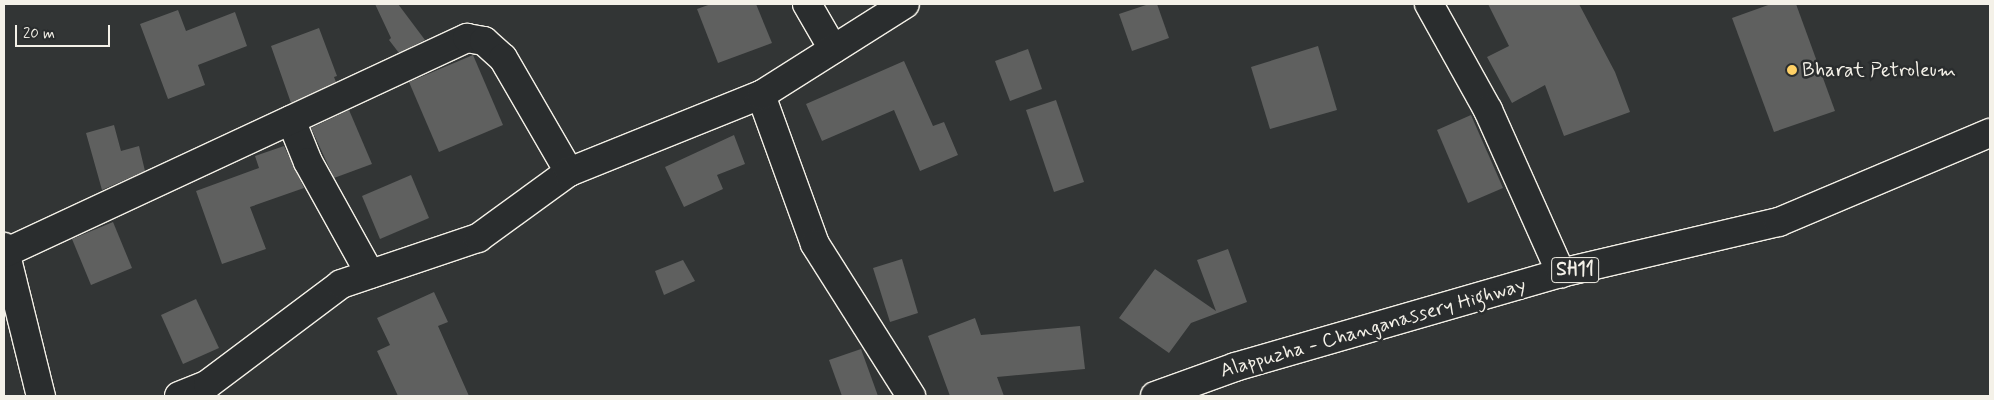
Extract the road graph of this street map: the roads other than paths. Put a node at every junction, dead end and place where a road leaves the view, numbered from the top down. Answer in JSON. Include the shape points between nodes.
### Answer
{"nodes":[{"id":1,"x":807,"y":4,"type":"edge"},
{"id":2,"x":905,"y":4,"type":"edge"},
{"id":3,"x":1429,"y":4,"type":"edge"},
{"id":4,"x":833,"y":49,"type":"junction"},
{"id":5,"x":761,"y":95,"type":"junction"},
{"id":6,"x":291,"y":120,"type":"junction"},
{"id":7,"x":1990,"y":133,"type":"edge"},
{"id":8,"x":569,"y":172,"type":"junction"},
{"id":9,"x":4,"y":250,"type":"edge"},
{"id":10,"x":1561,"y":273,"type":"junction"},
{"id":11,"x":370,"y":274,"type":"junction"},
{"id":12,"x":41,"y":396,"type":"edge"},
{"id":13,"x":179,"y":396,"type":"edge"},
{"id":14,"x":911,"y":396,"type":"edge"},
{"id":15,"x":1155,"y":396,"type":"edge"}],
"edges":[{"from":1,"to":4,"type":"street"},
{"from":2,"to":4,"type":"street"},
{"from":3,"to":10,"type":"street","via":[[1488,110]]},
{"from":4,"to":5,"type":"street"},
{"from":5,"to":8,"type":"street"},
{"from":5,"to":14,"type":"street","via":[[815,244]]},
{"from":6,"to":8,"type":"street","via":[[467,38],[484,41],[503,58]]},
{"from":6,"to":9,"type":"street"},
{"from":6,"to":11,"type":"street","via":[[308,162]]},
{"from":7,"to":10,"type":"street","name":"Alappuzha - Changanassery Highway","number":"SH11","via":[[1779,222]]},
{"from":8,"to":11,"type":"street","via":[[478,238]]},
{"from":9,"to":12,"type":"street"},
{"from":10,"to":15,"type":"street","name":"Alappuzha - Changanassery Highway","number":"SH11","via":[[1235,368]]},
{"from":11,"to":13,"type":"street","via":[[341,284],[208,384]]}]}
